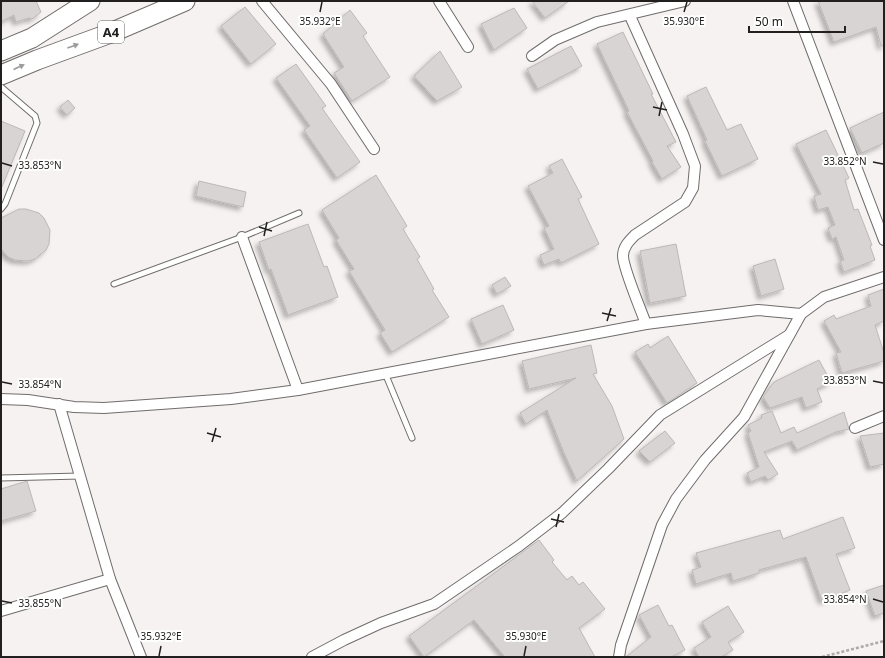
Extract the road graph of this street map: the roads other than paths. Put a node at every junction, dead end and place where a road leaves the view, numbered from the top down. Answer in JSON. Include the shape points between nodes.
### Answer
{"nodes":[{"id":1,"x":90,"y":1,"type":"edge"},
{"id":2,"x":184,"y":1,"type":"edge"},
{"id":3,"x":262,"y":1,"type":"edge"},
{"id":4,"x":439,"y":1,"type":"edge"},
{"id":5,"x":686,"y":1,"type":"edge"},
{"id":6,"x":793,"y":1,"type":"edge"},
{"id":7,"x":630,"y":16,"type":"junction"},
{"id":8,"x":468,"y":47,"type":"dead end"},
{"id":9,"x":1,"y":51,"type":"edge"},
{"id":10,"x":532,"y":56,"type":"dead end"},
{"id":11,"x":1,"y":75,"type":"edge"},
{"id":12,"x":1,"y":87,"type":"edge"},
{"id":13,"x":374,"y":149,"type":"dead end"},
{"id":14,"x":1,"y":209,"type":"edge"},
{"id":15,"x":299,"y":213,"type":"dead end"},
{"id":16,"x":242,"y":237,"type":"junction"},
{"id":17,"x":884,"y":240,"type":"edge"},
{"id":18,"x":884,"y":277,"type":"edge"},
{"id":19,"x":114,"y":284,"type":"dead end"},
{"id":20,"x":801,"y":314,"type":"junction"},
{"id":21,"x":646,"y":324,"type":"junction"},
{"id":22,"x":789,"y":335,"type":"junction"},
{"id":23,"x":385,"y":373,"type":"junction"},
{"id":24,"x":298,"y":390,"type":"junction"},
{"id":25,"x":1,"y":399,"type":"edge"},
{"id":26,"x":59,"y":404,"type":"junction"},
{"id":27,"x":884,"y":416,"type":"edge"},
{"id":28,"x":855,"y":428,"type":"dead end"},
{"id":29,"x":412,"y":438,"type":"dead end"},
{"id":30,"x":80,"y":476,"type":"junction"},
{"id":31,"x":1,"y":478,"type":"edge"},
{"id":32,"x":110,"y":579,"type":"junction"},
{"id":33,"x":1,"y":611,"type":"edge"},
{"id":34,"x":141,"y":657,"type":"edge"},
{"id":35,"x":312,"y":657,"type":"edge"},
{"id":36,"x":619,"y":657,"type":"edge"}],
"edges":[{"from":1,"to":9,"type":"highway","via":[[32,38]]},
{"from":11,"to":2,"type":"highway","number":"A4","one_way":true,"via":[[108,34]]},
{"from":3,"to":13,"type":"street","via":[[331,84]]},
{"from":4,"to":8,"type":"street"},
{"from":5,"to":7,"type":"street"},
{"from":6,"to":17,"type":"street"},
{"from":7,"to":10,"type":"street","via":[[597,22],[574,31]]},
{"from":7,"to":21,"type":"street","via":[[695,166],[693,188],[685,202],[635,235],[625,250],[625,263]]},
{"from":12,"to":14,"type":"lane","via":[[35,116],[37,123]]},
{"from":15,"to":16,"type":"lane"},
{"from":16,"to":19,"type":"lane"},
{"from":16,"to":24,"type":"street"},
{"from":18,"to":20,"type":"street","via":[[824,297]]},
{"from":20,"to":21,"type":"street","via":[[758,310]]},
{"from":20,"to":22,"type":"street"},
{"from":21,"to":23,"type":"street"},
{"from":22,"to":35,"type":"street","via":[[660,415],[562,513],[434,604],[381,623]]},
{"from":22,"to":36,"type":"street","via":[[744,417],[705,460],[676,499],[662,525]]},
{"from":23,"to":24,"type":"street"},
{"from":23,"to":29,"type":"lane"},
{"from":24,"to":26,"type":"street","via":[[139,407],[104,408]]},
{"from":25,"to":26,"type":"street"},
{"from":26,"to":30,"type":"street"},
{"from":27,"to":28,"type":"street"},
{"from":30,"to":31,"type":"lane"},
{"from":30,"to":32,"type":"street"},
{"from":32,"to":33,"type":"street"},
{"from":32,"to":34,"type":"street"}]}
